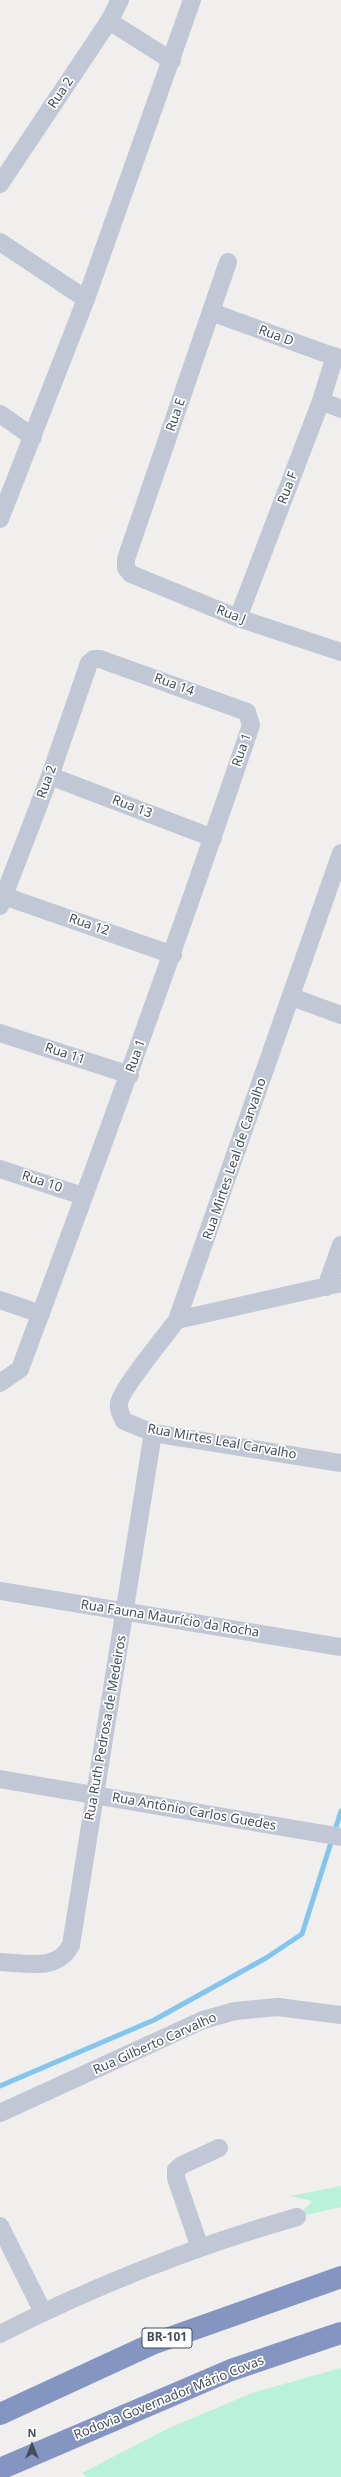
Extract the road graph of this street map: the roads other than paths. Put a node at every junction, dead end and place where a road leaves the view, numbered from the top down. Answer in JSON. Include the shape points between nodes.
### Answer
{"nodes":[{"id":1,"x":120,"y":0,"type":"edge"},
{"id":2,"x":192,"y":0,"type":"edge"},
{"id":3,"x":109,"y":21,"type":"junction"},
{"id":4,"x":172,"y":61,"type":"junction"},
{"id":5,"x":0,"y":184,"type":"edge"},
{"id":6,"x":0,"y":242,"type":"edge"},
{"id":7,"x":228,"y":262,"type":"dead end"},
{"id":8,"x":86,"y":299,"type":"junction"},
{"id":9,"x":211,"y":312,"type":"junction"},
{"id":10,"x":338,"y":358,"type":"edge"},
{"id":11,"x":321,"y":401,"type":"junction"},
{"id":12,"x":341,"y":409,"type":"edge"},
{"id":13,"x":0,"y":414,"type":"edge"},
{"id":14,"x":33,"y":437,"type":"junction"},
{"id":15,"x":0,"y":519,"type":"edge"},
{"id":16,"x":126,"y":568,"type":"joint"},
{"id":17,"x":238,"y":618,"type":"junction"},
{"id":18,"x":341,"y":652,"type":"edge"},
{"id":19,"x":94,"y":659,"type":"joint"},
{"id":20,"x":250,"y":717,"type":"joint"},
{"id":21,"x":50,"y":776,"type":"junction"},
{"id":22,"x":213,"y":838,"type":"junction"},
{"id":23,"x":341,"y":854,"type":"edge"},
{"id":24,"x":2,"y":901,"type":"edge"},
{"id":25,"x":173,"y":955,"type":"junction"},
{"id":26,"x":292,"y":997,"type":"junction"},
{"id":27,"x":341,"y":1015,"type":"edge"},
{"id":28,"x":0,"y":1033,"type":"edge"},
{"id":29,"x":130,"y":1075,"type":"junction"},
{"id":30,"x":0,"y":1169,"type":"edge"},
{"id":31,"x":83,"y":1196,"type":"junction"},
{"id":32,"x":341,"y":1244,"type":"edge"},
{"id":33,"x":333,"y":1285,"type":"edge"},
{"id":34,"x":0,"y":1300,"type":"edge"},
{"id":35,"x":41,"y":1314,"type":"junction"},
{"id":36,"x":178,"y":1320,"type":"junction"},
{"id":37,"x":0,"y":1383,"type":"edge"},
{"id":38,"x":119,"y":1402,"type":"joint"},
{"id":39,"x":153,"y":1433,"type":"junction"},
{"id":40,"x":341,"y":1462,"type":"edge"},
{"id":41,"x":0,"y":1591,"type":"edge"},
{"id":42,"x":126,"y":1612,"type":"junction"},
{"id":43,"x":341,"y":1647,"type":"edge"},
{"id":44,"x":0,"y":1779,"type":"edge"},
{"id":45,"x":94,"y":1794,"type":"junction"},
{"id":46,"x":341,"y":1837,"type":"edge"},
{"id":47,"x":0,"y":1962,"type":"edge"},
{"id":48,"x":341,"y":2015,"type":"edge"},
{"id":49,"x":0,"y":2113,"type":"edge"},
{"id":50,"x":219,"y":2148,"type":"dead end"},
{"id":51,"x":297,"y":2217,"type":"dead end"},
{"id":52,"x":0,"y":2226,"type":"edge"},
{"id":53,"x":200,"y":2248,"type":"junction"},
{"id":54,"x":341,"y":2277,"type":"edge"},
{"id":55,"x":43,"y":2312,"type":"junction"},
{"id":56,"x":341,"y":2333,"type":"edge"},
{"id":57,"x":0,"y":2334,"type":"edge"},
{"id":58,"x":0,"y":2414,"type":"edge"},
{"id":59,"x":0,"y":2469,"type":"edge"}],
"edges":[{"from":1,"to":3,"type":"street","name":"Rua 2"},
{"from":2,"to":4,"type":"street"},
{"from":3,"to":4,"type":"street"},
{"from":3,"to":5,"type":"street","name":"Rua 2"},
{"from":4,"to":8,"type":"street"},
{"from":6,"to":8,"type":"street"},
{"from":7,"to":9,"type":"street","name":"Rua E"},
{"from":8,"to":14,"type":"street"},
{"from":9,"to":10,"type":"street","name":"Rua D"},
{"from":9,"to":16,"type":"street","name":"Rua E","via":[[126,559]]},
{"from":10,"to":11,"type":"street","name":"Rua F"},
{"from":11,"to":12,"type":"street"},
{"from":11,"to":17,"type":"street","name":"Rua F"},
{"from":13,"to":14,"type":"street"},
{"from":14,"to":15,"type":"street"},
{"from":16,"to":17,"type":"street","name":"Rua J","via":[[131,574]]},
{"from":17,"to":18,"type":"street","name":"Rua J"},
{"from":19,"to":20,"type":"street","name":"Rua 14","via":[[247,712]]},
{"from":19,"to":21,"type":"street","name":"Rua 2","via":[[90,663]]},
{"from":20,"to":22,"type":"street","name":"Rua 1","via":[[251,725]]},
{"from":21,"to":22,"type":"street","name":"Rua 13"},
{"from":21,"to":24,"type":"street","name":"Rua 2"},
{"from":22,"to":25,"type":"street","name":"Rua 1"},
{"from":23,"to":26,"type":"street","name":"Rua Mirtes Leal de Carvalho"},
{"from":24,"to":25,"type":"street","name":"Rua 12"},
{"from":25,"to":29,"type":"street","name":"Rua 1"},
{"from":26,"to":27,"type":"street"},
{"from":26,"to":36,"type":"street","name":"Rua Mirtes Leal de Carvalho"},
{"from":28,"to":29,"type":"street","name":"Rua 11"},
{"from":29,"to":31,"type":"street","name":"Rua 1"},
{"from":30,"to":31,"type":"street","name":"Rua 10"},
{"from":31,"to":35,"type":"street","name":"Rua 1"},
{"from":32,"to":33,"type":"street"},
{"from":33,"to":36,"type":"street"},
{"from":34,"to":35,"type":"street"},
{"from":35,"to":37,"type":"street","name":"Rua 1","via":[[20,1369]]},
{"from":36,"to":38,"type":"street","name":"Rua Mirtes Leal de Carvalho","via":[[135,1375]]},
{"from":38,"to":39,"type":"street","name":"Rua Mirtes Leal Carvalho","via":[[119,1412],[124,1421]]},
{"from":39,"to":40,"type":"street","name":"Rua Mirtes Leal Carvalho"},
{"from":39,"to":42,"type":"street","name":"Rua Ruth Pedrosa de Medeiros"},
{"from":41,"to":42,"type":"street","name":"Rua Fauna Maurício da Rocha"},
{"from":42,"to":43,"type":"street","name":"Rua Fauna Maurício da Rocha"},
{"from":42,"to":45,"type":"street","name":"Rua Ruth Pedrosa de Medeiros"},
{"from":44,"to":45,"type":"street","name":"Rua Antônio Carlos Guedes"},
{"from":45,"to":46,"type":"street","name":"Rua Antônio Carlos Guedes"},
{"from":45,"to":47,"type":"street","name":"Rua Ruth Pedrosa de Medeiros","via":[[71,1945],[66,1954],[58,1961],[49,1963]]},
{"from":48,"to":49,"type":"street","name":"Rua Gilberto Carvalho","via":[[278,2007],[235,2011],[203,2020]]},
{"from":50,"to":53,"type":"street","via":[[176,2170],[176,2178]]},
{"from":51,"to":53,"type":"street"},
{"from":52,"to":55,"type":"street"},
{"from":53,"to":55,"type":"street"},
{"from":54,"to":58,"type":"highway","number":"BR-101","via":[[152,2344]]},
{"from":55,"to":57,"type":"street"},
{"from":56,"to":59,"type":"highway","name":"Rodovia Governador Mário Covas","via":[[231,2370]]}]}
